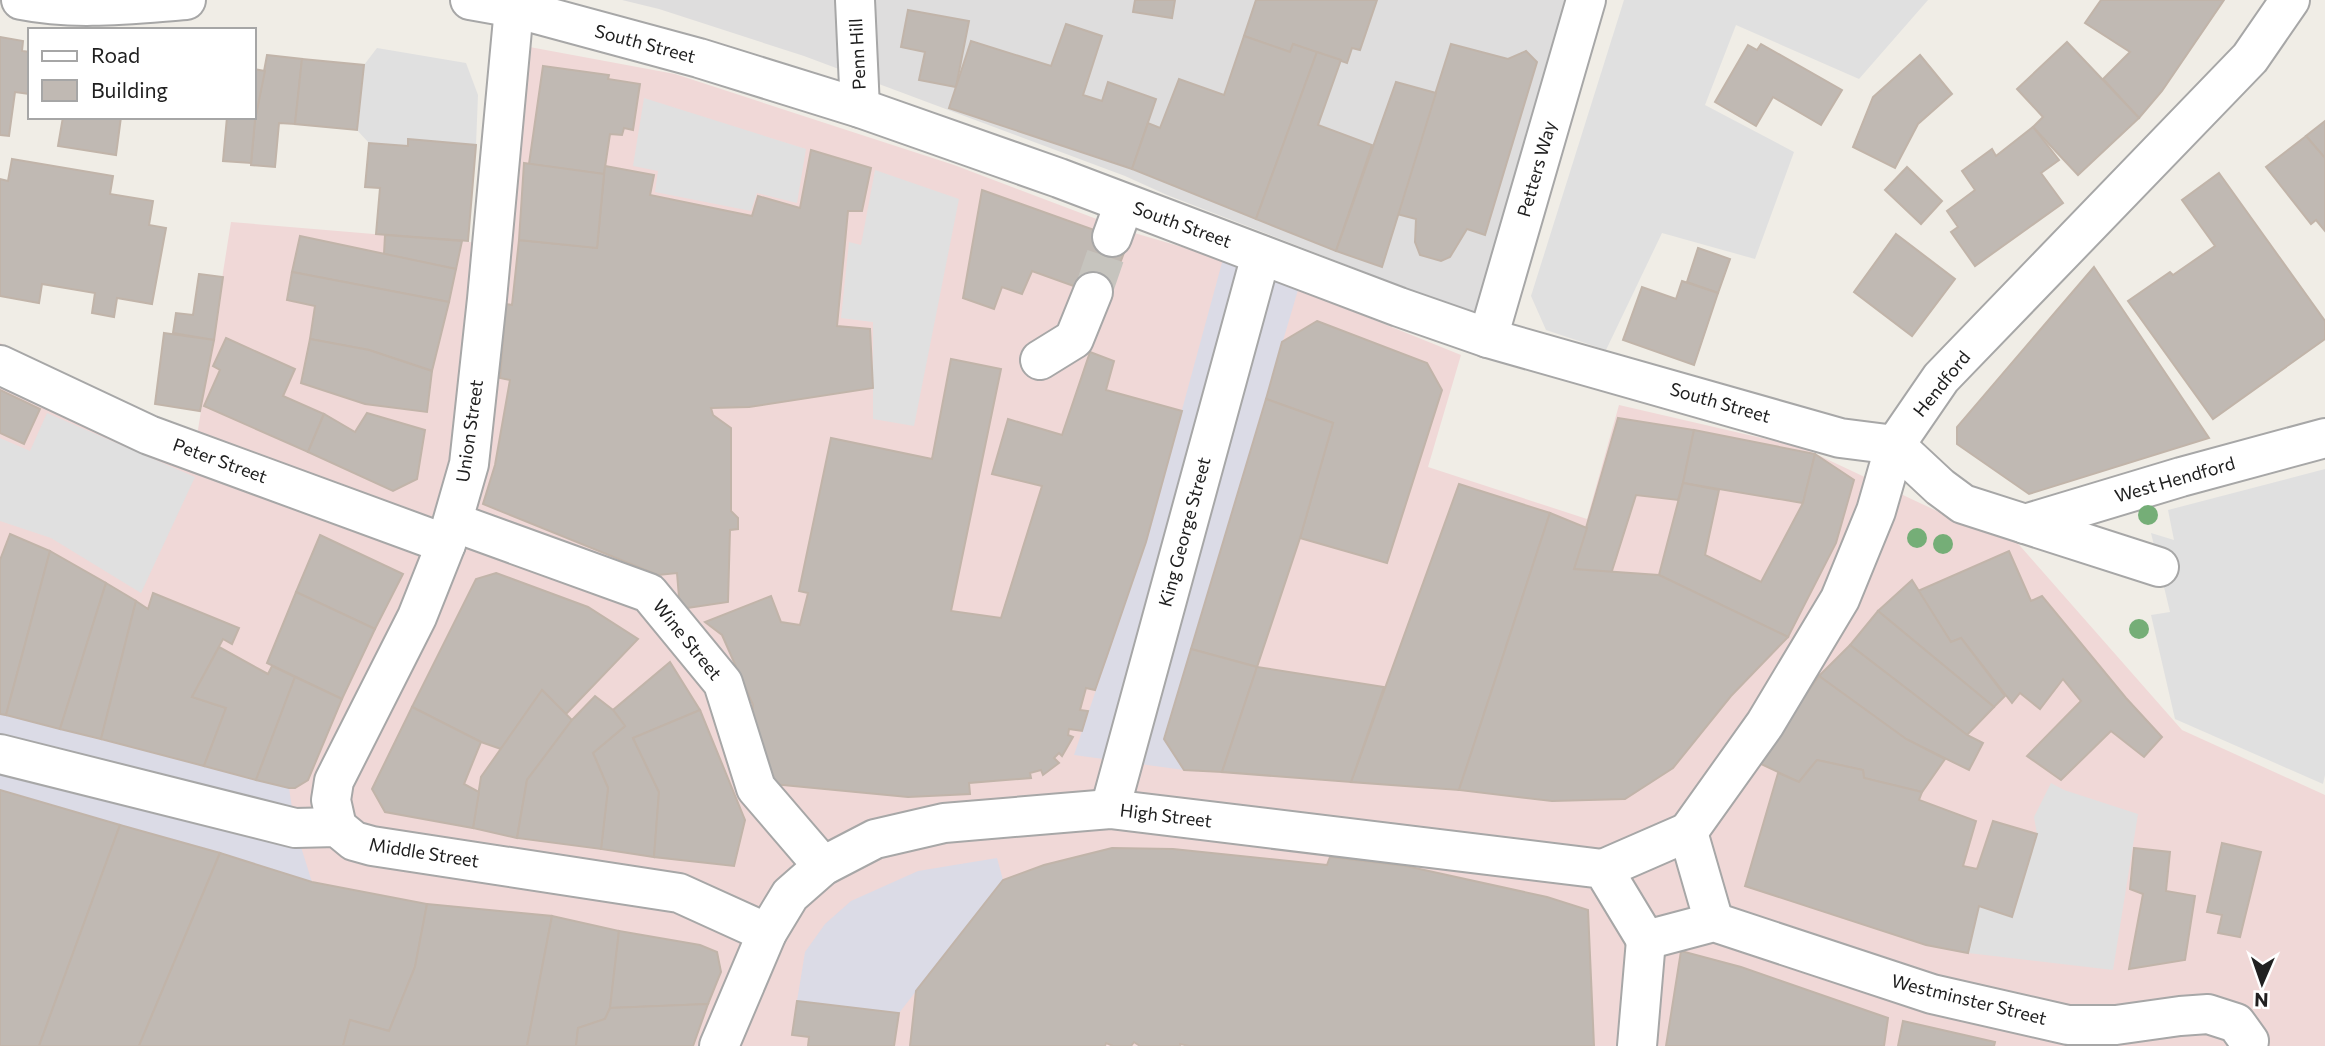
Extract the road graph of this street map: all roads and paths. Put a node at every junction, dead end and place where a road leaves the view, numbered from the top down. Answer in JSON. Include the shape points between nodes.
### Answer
{"nodes":[{"id":1,"x":186,"y":0,"type":"edge"},
{"id":2,"x":470,"y":0,"type":"edge"},
{"id":3,"x":855,"y":0,"type":"edge"},
{"id":4,"x":1586,"y":0,"type":"edge"},
{"id":5,"x":2290,"y":0,"type":"edge"},
{"id":6,"x":43,"y":1,"type":"edge"},
{"id":7,"x":514,"y":9,"type":"junction"},
{"id":8,"x":860,"y":108,"type":"junction"},
{"id":9,"x":1261,"y":254,"type":"junction"},
{"id":10,"x":1093,"y":292,"type":"tunnel mouth"},
{"id":11,"x":1488,"y":338,"type":"junction"},
{"id":12,"x":1040,"y":360,"type":"dead end"},
{"id":13,"x":0,"y":365,"type":"edge"},
{"id":14,"x":2325,"y":438,"type":"edge"},
{"id":15,"x":1895,"y":445,"type":"junction"},
{"id":16,"x":2025,"y":524,"type":"junction"},
{"id":17,"x":449,"y":533,"type":"junction"},
{"id":18,"x":2159,"y":567,"type":"dead end"},
{"id":19,"x":0,"y":754,"type":"edge"},
{"id":20,"x":1111,"y":809,"type":"junction"},
{"id":21,"x":337,"y":827,"type":"junction"},
{"id":22,"x":1688,"y":832,"type":"junction"},
{"id":23,"x":823,"y":866,"type":"junction"},
{"id":24,"x":1603,"y":869,"type":"junction"},
{"id":25,"x":1714,"y":922,"type":"junction"},
{"id":26,"x":768,"y":933,"type":"junction"},
{"id":27,"x":1646,"y":940,"type":"junction"},
{"id":28,"x":2249,"y":1044,"type":"edge"},
{"id":29,"x":719,"y":1046,"type":"edge"},
{"id":30,"x":1637,"y":1046,"type":"edge"}],
"edges":[{"from":1,"to":6,"type":"street","via":[[111,6]]},
{"from":2,"to":7,"type":"street","name":"South Street"},
{"from":3,"to":8,"type":"street","name":"Penn Hill"},
{"from":4,"to":11,"type":"street","name":"Petters Way"},
{"from":5,"to":15,"type":"street","name":"Hendford","via":[[2250,58],[1941,378]]},
{"from":7,"to":8,"type":"street","name":"South Street","via":[[699,58]]},
{"from":7,"to":17,"type":"street","name":"Union Street","via":[[469,464]]},
{"from":8,"to":9,"type":"street","name":"South Street","via":[[1059,178],[1118,220]]},
{"from":9,"to":11,"type":"street","name":"South Street"},
{"from":9,"to":20,"type":"street","name":"King George Street"},
{"from":10,"to":12,"type":"street","via":[[1074,339]]},
{"from":11,"to":15,"type":"street","name":"South Street","via":[[1840,438]]},
{"from":13,"to":17,"type":"street","name":"Peter Street","via":[[149,435]]},
{"from":14,"to":16,"type":"street","name":"West Hendford"},
{"from":15,"to":16,"type":"street","via":[[1963,504]]},
{"from":15,"to":22,"type":"street","name":"Hendford","via":[[1876,511],[1840,598],[1765,724]]},
{"from":16,"to":18,"type":"street"},
{"from":17,"to":21,"type":"street","name":"Union Street","via":[[417,617],[334,781],[331,800]]},
{"from":17,"to":23,"type":"street","name":"Wine Street","via":[[649,593],[723,683],[755,788]]},
{"from":19,"to":21,"type":"street","via":[[295,828]]},
{"from":20,"to":23,"type":"street","name":"High Street","via":[[944,823],[875,839]]},
{"from":20,"to":24,"type":"street","name":"High Street"},
{"from":21,"to":26,"type":"street","name":"Middle Street","via":[[354,841],[372,846],[680,893]]},
{"from":22,"to":24,"type":"street"},
{"from":22,"to":25,"type":"street"},
{"from":23,"to":26,"type":"street","name":"High Street","via":[[790,895]]},
{"from":24,"to":27,"type":"street"},
{"from":25,"to":27,"type":"street"},
{"from":25,"to":28,"type":"street","name":"Westminster Street","via":[[1932,994],[2068,1025],[2116,1025],[2208,1014],[2236,1023]]},
{"from":26,"to":29,"type":"street","name":"High Street"},
{"from":27,"to":30,"type":"street"}]}
